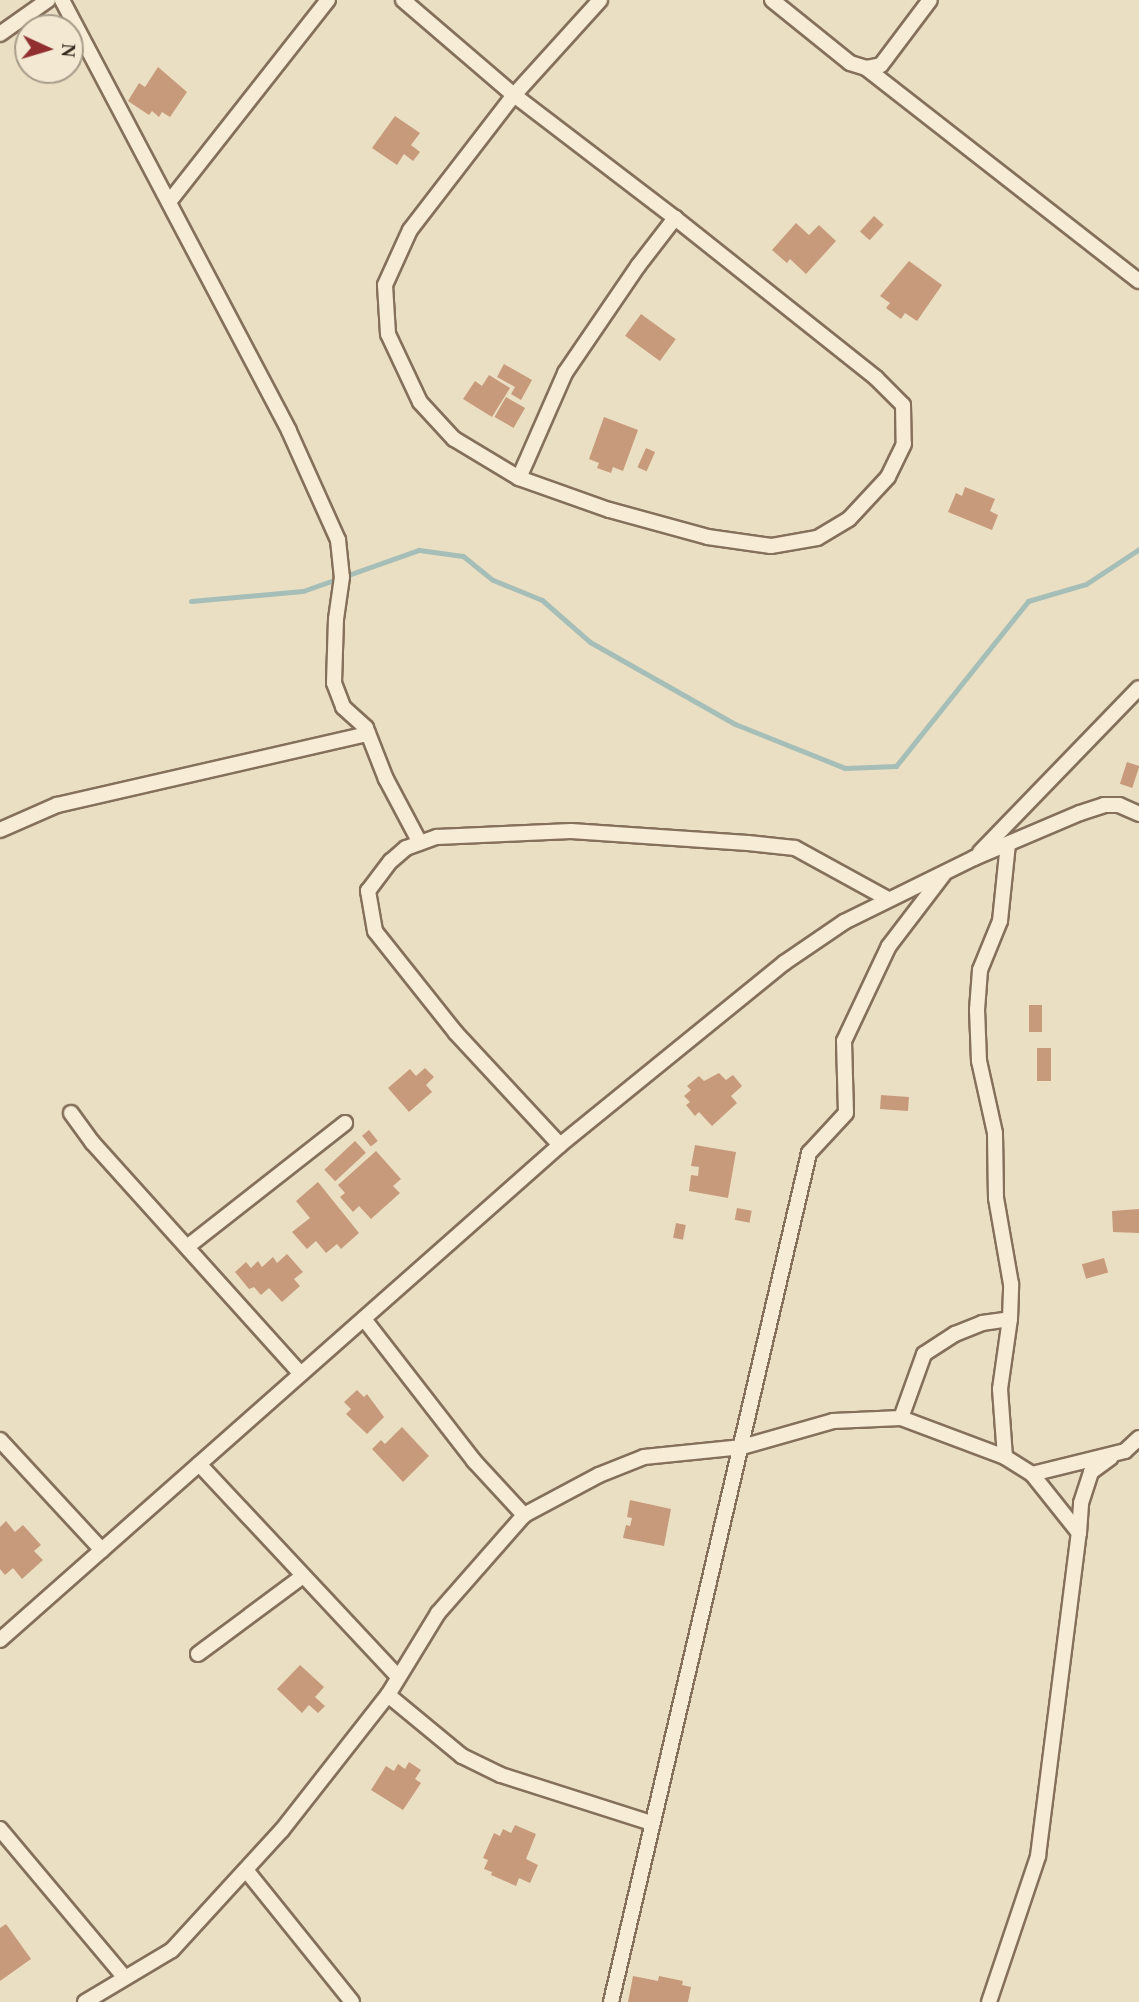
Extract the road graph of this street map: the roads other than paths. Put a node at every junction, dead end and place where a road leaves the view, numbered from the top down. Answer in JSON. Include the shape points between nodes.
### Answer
{"nodes":[{"id":1,"x":48,"y":0,"type":"edge"},
{"id":2,"x":62,"y":0,"type":"edge"},
{"id":3,"x":327,"y":0,"type":"edge"},
{"id":4,"x":403,"y":0,"type":"edge"},
{"id":5,"x":600,"y":0,"type":"edge"},
{"id":6,"x":772,"y":0,"type":"edge"},
{"id":7,"x":930,"y":0,"type":"edge"},
{"id":8,"x":0,"y":34,"type":"edge"},
{"id":9,"x":866,"y":68,"type":"junction"},
{"id":10,"x":514,"y":95,"type":"junction"},
{"id":11,"x":169,"y":202,"type":"junction"},
{"id":12,"x":676,"y":218,"type":"junction"},
{"id":13,"x":1139,"y":281,"type":"edge"},
{"id":14,"x":519,"y":478,"type":"junction"},
{"id":15,"x":1139,"y":688,"type":"edge"},
{"id":16,"x":368,"y":734,"type":"junction"},
{"id":17,"x":1139,"y":814,"type":"edge"},
{"id":18,"x":0,"y":830,"type":"edge"},
{"id":19,"x":420,"y":843,"type":"junction"},
{"id":20,"x":1008,"y":844,"type":"junction"},
{"id":21,"x":974,"y":859,"type":"junction"},
{"id":22,"x":946,"y":872,"type":"junction"},
{"id":23,"x":888,"y":899,"type":"junction"},
{"id":24,"x":71,"y":1113,"type":"dead end"},
{"id":25,"x":345,"y":1123,"type":"dead end"},
{"id":26,"x":560,"y":1145,"type":"junction"},
{"id":27,"x":187,"y":1247,"type":"junction"},
{"id":28,"x":364,"y":1319,"type":"junction"},
{"id":29,"x":1010,"y":1319,"type":"junction"},
{"id":30,"x":301,"y":1374,"type":"junction"},
{"id":31,"x":901,"y":1418,"type":"junction"},
{"id":32,"x":0,"y":1440,"type":"edge"},
{"id":33,"x":1136,"y":1443,"type":"edge"},
{"id":34,"x":742,"y":1447,"type":"junction"},
{"id":35,"x":1117,"y":1453,"type":"junction"},
{"id":36,"x":1005,"y":1457,"type":"junction"},
{"id":37,"x":199,"y":1464,"type":"junction"},
{"id":38,"x":1032,"y":1474,"type":"junction"},
{"id":39,"x":524,"y":1516,"type":"junction"},
{"id":40,"x":1079,"y":1532,"type":"junction"},
{"id":41,"x":102,"y":1550,"type":"junction"},
{"id":42,"x":303,"y":1576,"type":"junction"},
{"id":43,"x":0,"y":1640,"type":"edge"},
{"id":44,"x":198,"y":1654,"type":"dead end"},
{"id":45,"x":398,"y":1677,"type":"junction"},
{"id":46,"x":388,"y":1695,"type":"junction"},
{"id":47,"x":651,"y":1823,"type":"junction"},
{"id":48,"x":0,"y":1829,"type":"edge"},
{"id":49,"x":246,"y":1870,"type":"junction"},
{"id":50,"x":124,"y":1977,"type":"junction"},
{"id":51,"x":85,"y":2002,"type":"edge"},
{"id":52,"x":352,"y":2002,"type":"edge"},
{"id":53,"x":611,"y":2002,"type":"edge"},
{"id":54,"x":989,"y":2002,"type":"edge"}],
"edges":[{"from":1,"to":8,"type":"street"},
{"from":2,"to":11,"type":"street"},
{"from":3,"to":11,"type":"street"},
{"from":4,"to":10,"type":"street"},
{"from":5,"to":10,"type":"street"},
{"from":6,"to":9,"type":"street","via":[[850,63]]},
{"from":7,"to":9,"type":"street","via":[[881,65]]},
{"from":9,"to":13,"type":"street"},
{"from":10,"to":12,"type":"street"},
{"from":10,"to":14,"type":"street","via":[[410,230],[385,285],[388,334],[420,402],[454,439]]},
{"from":11,"to":16,"type":"street","via":[[289,432],[338,540],[342,577],[335,619],[334,683],[344,707]]},
{"from":12,"to":14,"type":"street","via":[[565,373]]},
{"from":12,"to":14,"type":"street","via":[[876,378],[903,405],[904,444],[888,477],[849,519],[817,538],[771,546],[696,534]]},
{"from":15,"to":21,"type":"street"},
{"from":16,"to":18,"type":"street","via":[[57,805]]},
{"from":16,"to":19,"type":"street"},
{"from":17,"to":20,"type":"street","via":[[1104,804]]},
{"from":19,"to":23,"type":"street","via":[[437,837],[570,831],[795,848]]},
{"from":19,"to":26,"type":"street","via":[[391,861],[368,891],[374,931],[456,1033]]},
{"from":20,"to":21,"type":"street"},
{"from":20,"to":29,"type":"street","via":[[1000,921],[980,970],[977,1010],[979,1061],[998,1153],[996,1198],[1009,1257]]},
{"from":21,"to":22,"type":"street"},
{"from":22,"to":23,"type":"street"},
{"from":22,"to":34,"type":"street","via":[[889,946],[844,1041],[846,1113],[809,1153]]},
{"from":23,"to":26,"type":"street","via":[[784,963]]},
{"from":24,"to":27,"type":"street"},
{"from":25,"to":27,"type":"street"},
{"from":26,"to":28,"type":"street"},
{"from":27,"to":30,"type":"street"},
{"from":28,"to":30,"type":"street"},
{"from":28,"to":39,"type":"street","via":[[474,1461]]},
{"from":29,"to":31,"type":"street","via":[[982,1323],[924,1354]]},
{"from":29,"to":36,"type":"street","via":[[1000,1389]]},
{"from":30,"to":37,"type":"street"},
{"from":31,"to":34,"type":"street","via":[[833,1421]]},
{"from":31,"to":36,"type":"street"},
{"from":32,"to":41,"type":"street"},
{"from":33,"to":35,"type":"street"},
{"from":34,"to":39,"type":"street","via":[[644,1457],[599,1475]]},
{"from":34,"to":47,"type":"street"},
{"from":35,"to":38,"type":"street"},
{"from":35,"to":40,"type":"street","via":[[1091,1472],[1081,1503]]},
{"from":36,"to":38,"type":"street"},
{"from":37,"to":41,"type":"street"},
{"from":37,"to":42,"type":"street"},
{"from":38,"to":40,"type":"street"},
{"from":39,"to":45,"type":"street","via":[[438,1613]]},
{"from":40,"to":54,"type":"street","via":[[1038,1856]]},
{"from":41,"to":43,"type":"street"},
{"from":42,"to":44,"type":"street"},
{"from":42,"to":45,"type":"street"},
{"from":45,"to":46,"type":"street"},
{"from":46,"to":47,"type":"street","via":[[462,1756],[501,1775]]},
{"from":46,"to":49,"type":"street"},
{"from":47,"to":53,"type":"street"},
{"from":48,"to":50,"type":"street"},
{"from":49,"to":50,"type":"street","via":[[172,1950]]},
{"from":49,"to":52,"type":"street"},
{"from":50,"to":51,"type":"street"}]}
